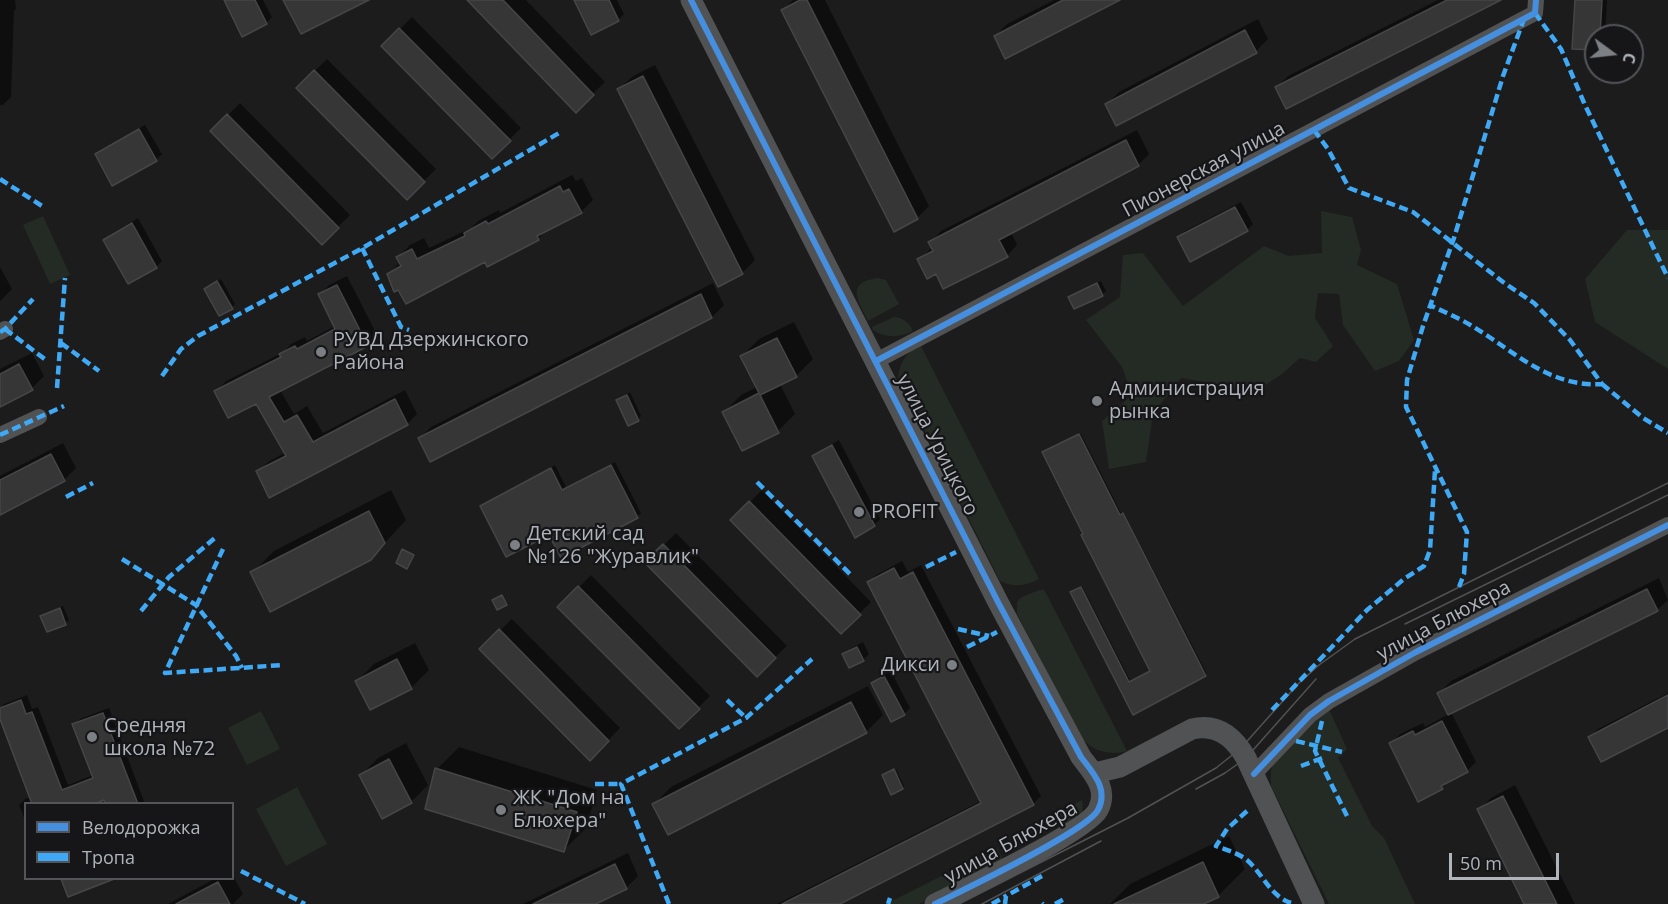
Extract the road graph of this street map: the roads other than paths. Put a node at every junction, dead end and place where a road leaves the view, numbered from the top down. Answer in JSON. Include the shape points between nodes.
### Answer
{"nodes":[{"id":1,"x":691,"y":0,"type":"edge"},
{"id":2,"x":1536,"y":0,"type":"edge"},
{"id":3,"x":876,"y":361,"type":"junction"},
{"id":4,"x":39,"y":417,"type":"dead end"},
{"id":5,"x":0,"y":435,"type":"edge"},
{"id":6,"x":1668,"y":525,"type":"edge"},
{"id":7,"x":1095,"y":773,"type":"junction"},
{"id":8,"x":1254,"y":774,"type":"junction"},
{"id":9,"x":935,"y":904,"type":"edge"},
{"id":10,"x":1314,"y":904,"type":"edge"}],
"edges":[{"from":1,"to":3,"type":"street","name":"улица Урицкого"},
{"from":2,"to":3,"type":"street","name":"Пионерская улица","via":[[1535,13]]},
{"from":3,"to":7,"type":"street","name":"улица Урицкого","via":[[999,604],[1081,757]]},
{"from":4,"to":5,"type":"street"},
{"from":6,"to":8,"type":"street","name":"улица Блюхера","via":[[1416,652],[1329,701],[1310,715]]},
{"from":7,"to":8,"type":"street","via":[[1120,767],[1201,727],[1224,732],[1233,739]]},
{"from":7,"to":9,"type":"street","name":"улица Блюхера","via":[[1100,794],[1098,809],[1090,820]]},
{"from":8,"to":10,"type":"street"}]}
